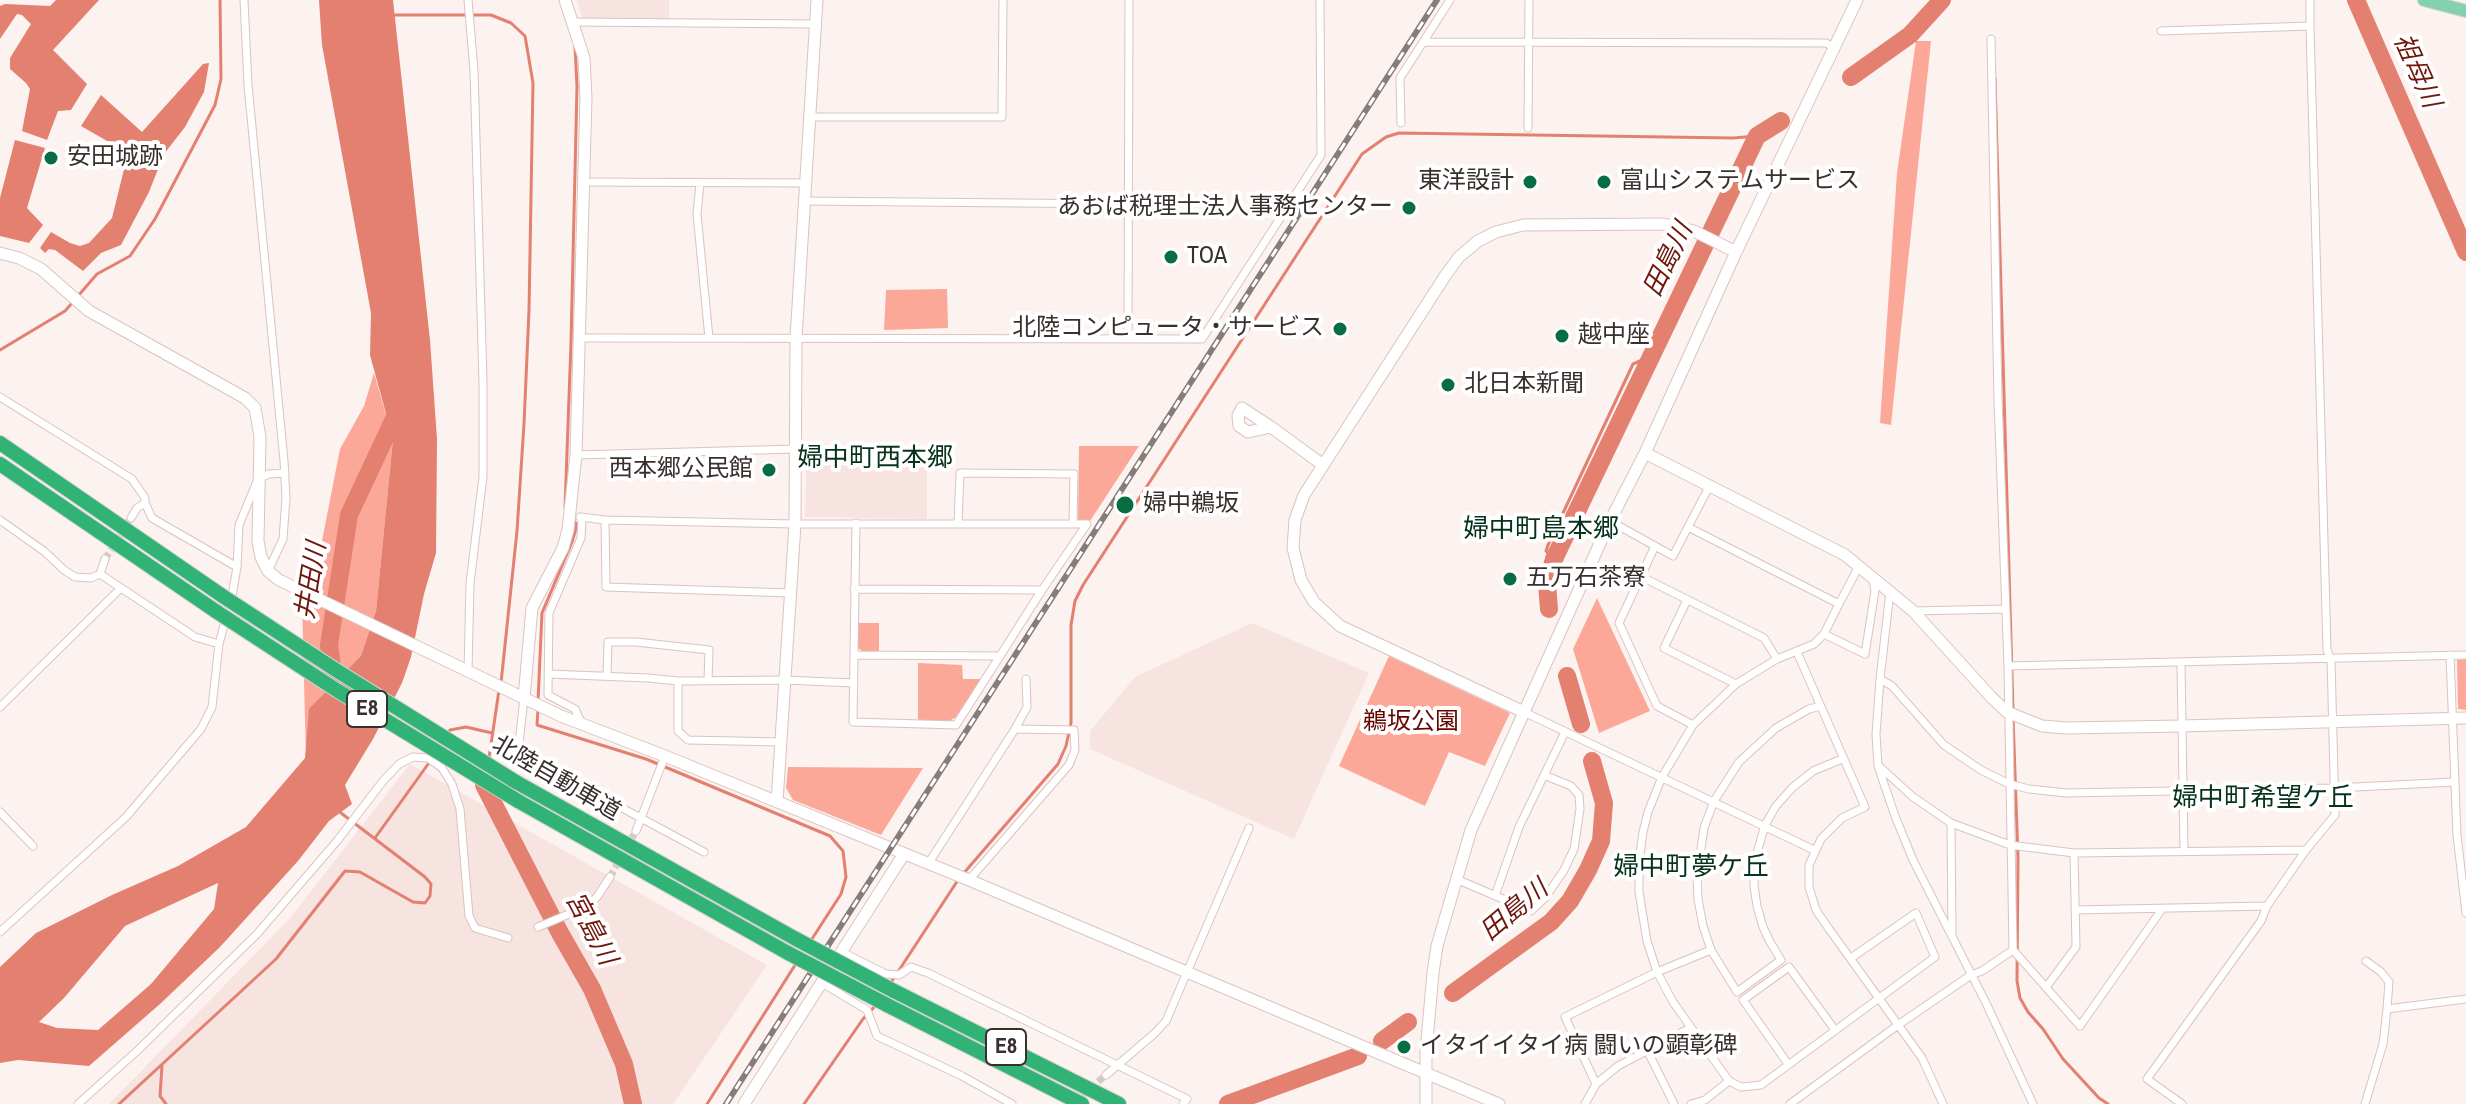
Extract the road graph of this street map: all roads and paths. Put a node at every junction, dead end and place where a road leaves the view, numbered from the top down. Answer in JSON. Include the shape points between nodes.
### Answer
{"nodes":[{"id":1,"x":244,"y":0,"type":"edge"},
{"id":2,"x":468,"y":0,"type":"edge"},
{"id":3,"x":565,"y":0,"type":"edge"},
{"id":4,"x":817,"y":0,"type":"edge"},
{"id":5,"x":1003,"y":0,"type":"edge"},
{"id":6,"x":1129,"y":0,"type":"edge"},
{"id":7,"x":1320,"y":0,"type":"edge"},
{"id":8,"x":1450,"y":0,"type":"edge"},
{"id":9,"x":1529,"y":0,"type":"edge"},
{"id":10,"x":1857,"y":0,"type":"edge"},
{"id":11,"x":2310,"y":0,"type":"edge"},
{"id":12,"x":2424,"y":0,"type":"edge"},
{"id":13,"x":2466,"y":11,"type":"edge"},
{"id":14,"x":574,"y":22,"type":"junction"},
{"id":15,"x":815,"y":24,"type":"junction"},
{"id":16,"x":2310,"y":26,"type":"junction"},
{"id":17,"x":2161,"y":31,"type":"dead end"},
{"id":18,"x":1991,"y":39,"type":"dead end"},
{"id":19,"x":1423,"y":42,"type":"junction"},
{"id":20,"x":1529,"y":43,"type":"junction"},
{"id":21,"x":1835,"y":48,"type":"junction"},
{"id":22,"x":808,"y":117,"type":"junction"},
{"id":23,"x":1401,"y":123,"type":"dead end"},
{"id":24,"x":1528,"y":128,"type":"dead end"},
{"id":25,"x":583,"y":182,"type":"junction"},
{"id":26,"x":700,"y":183,"type":"junction"},
{"id":27,"x":805,"y":183,"type":"junction"},
{"id":28,"x":803,"y":201,"type":"junction"},
{"id":29,"x":1128,"y":204,"type":"junction"},
{"id":30,"x":1736,"y":252,"type":"junction"},
{"id":31,"x":0,"y":253,"type":"edge"},
{"id":32,"x":579,"y":338,"type":"junction"},
{"id":33,"x":709,"y":338,"type":"junction"},
{"id":34,"x":796,"y":338,"type":"junction"},
{"id":35,"x":1128,"y":338,"type":"junction"},
{"id":36,"x":0,"y":397,"type":"edge"},
{"id":37,"x":1271,"y":427,"type":"dead end"},
{"id":38,"x":0,"y":443,"type":"edge"},
{"id":39,"x":796,"y":449,"type":"junction"},
{"id":40,"x":1645,"y":453,"type":"junction"},
{"id":41,"x":576,"y":455,"type":"junction"},
{"id":42,"x":0,"y":464,"type":"edge"},
{"id":43,"x":1323,"y":465,"type":"junction"},
{"id":44,"x":285,"y":473,"type":"junction"},
{"id":45,"x":258,"y":479,"type":"junction"},
{"id":46,"x":1710,"y":485,"type":"junction"},
{"id":47,"x":145,"y":503,"type":"junction"},
{"id":48,"x":576,"y":517,"type":"junction"},
{"id":49,"x":131,"y":518,"type":"tunnel mouth"},
{"id":50,"x":0,"y":520,"type":"edge"},
{"id":51,"x":605,"y":520,"type":"junction"},
{"id":52,"x":1610,"y":521,"type":"junction"},
{"id":53,"x":856,"y":523,"type":"junction"},
{"id":54,"x":795,"y":524,"type":"junction"},
{"id":55,"x":958,"y":524,"type":"junction"},
{"id":56,"x":1073,"y":524,"type":"junction"},
{"id":57,"x":1688,"y":527,"type":"junction"},
{"id":58,"x":1655,"y":546,"type":"junction"},
{"id":59,"x":105,"y":559,"type":"tunnel mouth"},
{"id":60,"x":1859,"y":566,"type":"junction"},
{"id":61,"x":237,"y":567,"type":"junction"},
{"id":62,"x":268,"y":571,"type":"junction"},
{"id":63,"x":100,"y":574,"type":"junction"},
{"id":64,"x":1640,"y":576,"type":"junction"},
{"id":65,"x":1872,"y":577,"type":"junction"},
{"id":66,"x":121,"y":588,"type":"junction"},
{"id":67,"x":854,"y":589,"type":"junction"},
{"id":68,"x":1042,"y":590,"type":"junction"},
{"id":69,"x":1890,"y":592,"type":"junction"},
{"id":70,"x":791,"y":593,"type":"junction"},
{"id":71,"x":1687,"y":600,"type":"junction"},
{"id":72,"x":1839,"y":604,"type":"junction"},
{"id":73,"x":2005,"y":609,"type":"junction"},
{"id":74,"x":1913,"y":611,"type":"junction"},
{"id":75,"x":1824,"y":634,"type":"junction"},
{"id":76,"x":219,"y":644,"type":"junction"},
{"id":77,"x":1797,"y":652,"type":"junction"},
{"id":78,"x":1865,"y":654,"type":"junction"},
{"id":79,"x":854,"y":655,"type":"junction"},
{"id":80,"x":2450,"y":655,"type":"junction"},
{"id":81,"x":2466,"y":655,"type":"edge"},
{"id":82,"x":1000,"y":656,"type":"junction"},
{"id":83,"x":1882,"y":656,"type":"junction"},
{"id":84,"x":1777,"y":659,"type":"junction"},
{"id":85,"x":2331,"y":659,"type":"junction"},
{"id":86,"x":2181,"y":663,"type":"junction"},
{"id":87,"x":2008,"y":666,"type":"junction"},
{"id":88,"x":463,"y":669,"type":"junction"},
{"id":89,"x":548,"y":674,"type":"junction"},
{"id":90,"x":607,"y":676,"type":"junction"},
{"id":91,"x":1026,"y":679,"type":"dead end"},
{"id":92,"x":1880,"y":679,"type":"junction"},
{"id":93,"x":785,"y":680,"type":"junction"},
{"id":94,"x":678,"y":681,"type":"junction"},
{"id":95,"x":708,"y":681,"type":"junction"},
{"id":96,"x":854,"y":683,"type":"junction"},
{"id":97,"x":1736,"y":684,"type":"junction"},
{"id":98,"x":524,"y":698,"type":"junction"},
{"id":99,"x":1821,"y":706,"type":"junction"},
{"id":100,"x":0,"y":707,"type":"edge"},
{"id":101,"x":1524,"y":712,"type":"junction"},
{"id":102,"x":2007,"y":712,"type":"junction"},
{"id":103,"x":2460,"y":718,"type":"edge"},
{"id":104,"x":2332,"y":722,"type":"junction"},
{"id":105,"x":582,"y":724,"type":"junction"},
{"id":106,"x":1693,"y":725,"type":"junction"},
{"id":107,"x":2182,"y":726,"type":"junction"},
{"id":108,"x":1015,"y":729,"type":"junction"},
{"id":109,"x":1565,"y":732,"type":"junction"},
{"id":110,"x":781,"y":742,"type":"junction"},
{"id":111,"x":665,"y":756,"type":"junction"},
{"id":112,"x":1842,"y":759,"type":"junction"},
{"id":113,"x":1878,"y":766,"type":"junction"},
{"id":114,"x":1544,"y":775,"type":"junction"},
{"id":115,"x":1662,"y":777,"type":"junction"},
{"id":116,"x":2455,"y":782,"type":"junction"},
{"id":117,"x":2009,"y":784,"type":"junction"},
{"id":118,"x":2335,"y":788,"type":"junction"},
{"id":119,"x":2184,"y":789,"type":"junction"},
{"id":120,"x":1714,"y":801,"type":"junction"},
{"id":121,"x":777,"y":802,"type":"junction"},
{"id":122,"x":0,"y":812,"type":"edge"},
{"id":123,"x":640,"y":816,"type":"junction"},
{"id":124,"x":1951,"y":823,"type":"junction"},
{"id":125,"x":1765,"y":825,"type":"junction"},
{"id":126,"x":1249,"y":828,"type":"dead end"},
{"id":127,"x":636,"y":831,"type":"tunnel mouth"},
{"id":128,"x":2010,"y":845,"type":"junction"},
{"id":129,"x":33,"y":846,"type":"dead end"},
{"id":130,"x":1814,"y":850,"type":"junction"},
{"id":131,"x":2184,"y":850,"type":"junction"},
{"id":132,"x":2306,"y":850,"type":"junction"},
{"id":133,"x":704,"y":852,"type":"dead end"},
{"id":134,"x":2074,"y":853,"type":"junction"},
{"id":135,"x":904,"y":854,"type":"junction"},
{"id":136,"x":928,"y":864,"type":"junction"},
{"id":137,"x":610,"y":877,"type":"tunnel mouth"},
{"id":138,"x":1456,"y":879,"type":"junction"},
{"id":139,"x":969,"y":880,"type":"junction"},
{"id":140,"x":2464,"y":880,"type":"edge"},
{"id":141,"x":1495,"y":896,"type":"junction"},
{"id":142,"x":2267,"y":906,"type":"junction"},
{"id":143,"x":2162,"y":909,"type":"junction"},
{"id":144,"x":2075,"y":910,"type":"junction"},
{"id":145,"x":2466,"y":913,"type":"edge"},
{"id":146,"x":538,"y":927,"type":"dead end"},
{"id":147,"x":0,"y":932,"type":"edge"},
{"id":148,"x":1952,"y":936,"type":"junction"},
{"id":149,"x":508,"y":938,"type":"dead end"},
{"id":150,"x":1711,"y":950,"type":"junction"},
{"id":151,"x":2013,"y":950,"type":"junction"},
{"id":152,"x":842,"y":952,"type":"junction"},
{"id":153,"x":1851,"y":958,"type":"junction"},
{"id":154,"x":2366,"y":961,"type":"dead end"},
{"id":155,"x":1188,"y":971,"type":"junction"},
{"id":156,"x":1657,"y":972,"type":"junction"},
{"id":157,"x":1971,"y":975,"type":"junction"},
{"id":158,"x":822,"y":983,"type":"junction"},
{"id":159,"x":2047,"y":986,"type":"junction"},
{"id":160,"x":1879,"y":997,"type":"junction"},
{"id":161,"x":2466,"y":999,"type":"edge"},
{"id":162,"x":2387,"y":1009,"type":"junction"},
{"id":163,"x":1898,"y":1025,"type":"junction"},
{"id":164,"x":1690,"y":1028,"type":"junction"},
{"id":165,"x":1835,"y":1030,"type":"junction"},
{"id":166,"x":1647,"y":1050,"type":"junction"},
{"id":167,"x":1788,"y":1064,"type":"junction"},
{"id":168,"x":1120,"y":1065,"type":"junction"},
{"id":169,"x":1425,"y":1074,"type":"junction"},
{"id":170,"x":1106,"y":1075,"type":"tunnel mouth"},
{"id":171,"x":1729,"y":1081,"type":"junction"},
{"id":172,"x":1596,"y":1084,"type":"junction"},
{"id":173,"x":78,"y":1104,"type":"edge"},
{"id":174,"x":744,"y":1104,"type":"edge"},
{"id":175,"x":1012,"y":1104,"type":"edge"},
{"id":176,"x":1082,"y":1104,"type":"edge"},
{"id":177,"x":1119,"y":1104,"type":"edge"},
{"id":178,"x":1183,"y":1104,"type":"edge"},
{"id":179,"x":1426,"y":1104,"type":"edge"},
{"id":180,"x":1499,"y":1104,"type":"edge"},
{"id":181,"x":1585,"y":1104,"type":"edge"},
{"id":182,"x":1674,"y":1104,"type":"edge"},
{"id":183,"x":1691,"y":1104,"type":"edge"},
{"id":184,"x":1790,"y":1104,"type":"edge"},
{"id":185,"x":1943,"y":1104,"type":"edge"},
{"id":186,"x":2033,"y":1104,"type":"edge"},
{"id":187,"x":2182,"y":1104,"type":"edge"},
{"id":188,"x":2365,"y":1104,"type":"edge"}],
"edges":[{"from":1,"to":44,"type":"street"},
{"from":2,"to":88,"type":"street","via":[[483,477]]},
{"from":3,"to":14,"type":"street"},
{"from":4,"to":15,"type":"street"},
{"from":5,"to":22,"type":"street","via":[[1002,117]]},
{"from":6,"to":29,"type":"street"},
{"from":7,"to":35,"type":"street","via":[[1321,155],[1202,339]]},
{"from":8,"to":19,"type":"street"},
{"from":9,"to":20,"type":"street"},
{"from":10,"to":21,"type":"street"},
{"from":11,"to":16,"type":"street"},
{"from":12,"to":13,"type":"main road"},
{"from":14,"to":15,"type":"street"},
{"from":14,"to":25,"type":"street","via":[[584,58]]},
{"from":15,"to":22,"type":"street"},
{"from":16,"to":17,"type":"street"},
{"from":16,"to":85,"type":"street"},
{"from":18,"to":73,"type":"street"},
{"from":19,"to":20,"type":"street"},
{"from":19,"to":23,"type":"street","via":[[1400,78]]},
{"from":20,"to":21,"type":"street","via":[[1826,43]]},
{"from":20,"to":24,"type":"street"},
{"from":21,"to":30,"type":"street"},
{"from":22,"to":27,"type":"street"},
{"from":25,"to":26,"type":"street"},
{"from":25,"to":32,"type":"street"},
{"from":26,"to":27,"type":"street"},
{"from":26,"to":33,"type":"street","via":[[697,214]]},
{"from":27,"to":28,"type":"street"},
{"from":28,"to":29,"type":"street"},
{"from":28,"to":34,"type":"street"},
{"from":29,"to":35,"type":"street"},
{"from":30,"to":40,"type":"street"},
{"from":30,"to":43,"type":"street","via":[[1681,226],[1664,224],[1523,225],[1478,241],[1445,276]]},
{"from":31,"to":45,"type":"street","via":[[41,269],[89,311],[245,398],[259,422]]},
{"from":32,"to":33,"type":"street"},
{"from":32,"to":41,"type":"street"},
{"from":33,"to":34,"type":"street"},
{"from":34,"to":35,"type":"street"},
{"from":34,"to":39,"type":"street"},
{"from":36,"to":47,"type":"street","via":[[132,479]]},
{"from":37,"to":43,"type":"street"},
{"from":38,"to":177,"type":"highway","name":"北陸自動車道","number":"E8","bridge":true,"via":[[224,597],[516,782],[796,939]]},
{"from":39,"to":41,"type":"street"},
{"from":39,"to":54,"type":"street"},
{"from":40,"to":46,"type":"street"},
{"from":40,"to":52,"type":"street"},
{"from":41,"to":48,"type":"street"},
{"from":42,"to":176,"type":"highway","name":"北陸自動車道","number":"E8","bridge":true,"via":[[350,699],[518,801],[788,953]]},
{"from":43,"to":101,"type":"street","via":[[1304,495],[1293,548],[1301,580],[1314,602],[1340,626]]},
{"from":44,"to":45,"type":"street"},
{"from":44,"to":62,"type":"street","via":[[283,539]]},
{"from":45,"to":61,"type":"street","via":[[239,525]]},
{"from":45,"to":62,"type":"street","via":[[258,541]]},
{"from":46,"to":57,"type":"street"},
{"from":46,"to":60,"type":"street"},
{"from":47,"to":49,"type":"street"},
{"from":47,"to":61,"type":"street","via":[[152,518]]},
{"from":48,"to":51,"type":"street"},
{"from":48,"to":89,"type":"street","via":[[581,538],[549,613]]},
{"from":48,"to":98,"type":"street","via":[[532,608]]},
{"from":50,"to":63,"type":"street","via":[[75,577]]},
{"from":51,"to":54,"type":"street"},
{"from":51,"to":70,"type":"street","via":[[606,587]]},
{"from":52,"to":58,"type":"street"},
{"from":52,"to":101,"type":"street"},
{"from":53,"to":54,"type":"street"},
{"from":53,"to":55,"type":"street"},
{"from":53,"to":67,"type":"street"},
{"from":54,"to":70,"type":"street"},
{"from":55,"to":56,"type":"street"},
{"from":55,"to":56,"type":"street","via":[[960,473],[1074,474]]},
{"from":56,"to":68,"type":"street","via":[[1087,524]]},
{"from":57,"to":58,"type":"street","via":[[1673,556]]},
{"from":57,"to":72,"type":"street"},
{"from":58,"to":64,"type":"street"},
{"from":59,"to":63,"type":"street"},
{"from":60,"to":65,"type":"street"},
{"from":60,"to":72,"type":"street"},
{"from":61,"to":76,"type":"street"},
{"from":62,"to":88,"type":"street"},
{"from":63,"to":66,"type":"street"},
{"from":64,"to":71,"type":"street"},
{"from":64,"to":106,"type":"street","via":[[1619,623],[1657,706]]},
{"from":65,"to":69,"type":"street"},
{"from":65,"to":78,"type":"street","via":[[1875,591]]},
{"from":66,"to":76,"type":"street","via":[[195,637]]},
{"from":66,"to":100,"type":"street"},
{"from":67,"to":68,"type":"street"},
{"from":67,"to":79,"type":"street"},
{"from":68,"to":82,"type":"street"},
{"from":69,"to":74,"type":"street"},
{"from":69,"to":83,"type":"street"},
{"from":70,"to":93,"type":"street"},
{"from":71,"to":84,"type":"street","via":[[1764,638]]},
{"from":71,"to":97,"type":"street","via":[[1664,648]]},
{"from":72,"to":75,"type":"street"},
{"from":73,"to":74,"type":"street"},
{"from":73,"to":87,"type":"street"},
{"from":74,"to":102,"type":"street"},
{"from":75,"to":77,"type":"street"},
{"from":75,"to":78,"type":"street"},
{"from":76,"to":147,"type":"street","via":[[212,707],[201,729],[126,817]]},
{"from":77,"to":84,"type":"street"},
{"from":77,"to":99,"type":"street"},
{"from":78,"to":83,"type":"street"},
{"from":79,"to":82,"type":"street"},
{"from":79,"to":96,"type":"street"},
{"from":80,"to":81,"type":"street"},
{"from":80,"to":85,"type":"street"},
{"from":80,"to":103,"type":"street"},
{"from":82,"to":96,"type":"street","via":[[956,725],[853,722]]},
{"from":83,"to":92,"type":"street"},
{"from":84,"to":97,"type":"street"},
{"from":85,"to":86,"type":"street"},
{"from":85,"to":104,"type":"street"},
{"from":86,"to":87,"type":"street"},
{"from":86,"to":107,"type":"street"},
{"from":87,"to":102,"type":"street"},
{"from":88,"to":98,"type":"street"},
{"from":89,"to":90,"type":"street"},
{"from":89,"to":105,"type":"street","via":[[548,695],[575,709]]},
{"from":90,"to":94,"type":"street"},
{"from":90,"to":95,"type":"street","via":[[608,642],[636,642],[709,650]]},
{"from":91,"to":108,"type":"street","via":[[1027,707]]},
{"from":92,"to":113,"type":"street"},
{"from":92,"to":117,"type":"street","via":[[1944,745]]},
{"from":93,"to":95,"type":"street"},
{"from":93,"to":96,"type":"street"},
{"from":93,"to":110,"type":"street"},
{"from":94,"to":95,"type":"street"},
{"from":94,"to":110,"type":"street","via":[[678,731],[688,740]]},
{"from":97,"to":106,"type":"street"},
{"from":98,"to":105,"type":"street"},
{"from":98,"to":123,"type":"street","via":[[518,752]]},
{"from":99,"to":112,"type":"street"},
{"from":99,"to":120,"type":"street","via":[[1795,716],[1758,743]]},
{"from":101,"to":109,"type":"street"},
{"from":101,"to":138,"type":"street","via":[[1471,830]]},
{"from":102,"to":107,"type":"street","via":[[2042,726],[2066,728]]},
{"from":102,"to":117,"type":"street"},
{"from":103,"to":104,"type":"street"},
{"from":103,"to":116,"type":"street"},
{"from":104,"to":107,"type":"street"},
{"from":104,"to":118,"type":"street"},
{"from":105,"to":111,"type":"street"},
{"from":106,"to":115,"type":"street"},
{"from":107,"to":119,"type":"street"},
{"from":108,"to":136,"type":"street"},
{"from":108,"to":139,"type":"street","via":[[1074,730],[1075,750],[1069,765]]},
{"from":109,"to":114,"type":"street"},
{"from":109,"to":115,"type":"street"},
{"from":110,"to":121,"type":"street"},
{"from":111,"to":121,"type":"street"},
{"from":111,"to":123,"type":"street"},
{"from":112,"to":125,"type":"street","via":[[1813,771],[1792,788]]},
{"from":112,"to":130,"type":"street","via":[[1865,807],[1832,826]]},
{"from":113,"to":124,"type":"street"},
{"from":113,"to":148,"type":"street","via":[[1913,860]]},
{"from":114,"to":141,"type":"street"},
{"from":114,"to":141,"type":"street","via":[[1579,795],[1574,849],[1545,898],[1531,911]]},
{"from":115,"to":120,"type":"street"},
{"from":115,"to":156,"type":"street","via":[[1639,861],[1642,918]]},
{"from":116,"to":118,"type":"street"},
{"from":116,"to":140,"type":"street"},
{"from":117,"to":119,"type":"street","via":[[2066,793]]},
{"from":117,"to":128,"type":"street"},
{"from":118,"to":119,"type":"street"},
{"from":118,"to":132,"type":"street","via":[[2335,815]]},
{"from":119,"to":131,"type":"street"},
{"from":120,"to":125,"type":"street"},
{"from":120,"to":150,"type":"street","via":[[1697,876]]},
{"from":121,"to":135,"type":"street"},
{"from":122,"to":129,"type":"street"},
{"from":123,"to":127,"type":"street"},
{"from":123,"to":133,"type":"street"},
{"from":124,"to":128,"type":"street"},
{"from":124,"to":148,"type":"street"},
{"from":125,"to":130,"type":"street"},
{"from":125,"to":150,"type":"street","via":[[1754,886],[1763,927],[1781,960],[1737,992]]},
{"from":126,"to":155,"type":"street"},
{"from":128,"to":134,"type":"street"},
{"from":128,"to":151,"type":"street"},
{"from":130,"to":153,"type":"street","via":[[1809,887],[1816,910]]},
{"from":131,"to":132,"type":"street"},
{"from":131,"to":134,"type":"street"},
{"from":132,"to":142,"type":"street"},
{"from":134,"to":144,"type":"street"},
{"from":135,"to":136,"type":"street"},
{"from":135,"to":152,"type":"street"},
{"from":136,"to":139,"type":"street"},
{"from":137,"to":146,"type":"street","via":[[588,906]]},
{"from":138,"to":141,"type":"street"},
{"from":138,"to":169,"type":"street","via":[[1437,946]]},
{"from":139,"to":155,"type":"street"},
{"from":140,"to":145,"type":"street"},
{"from":142,"to":143,"type":"street"},
{"from":142,"to":187,"type":"street","via":[[2147,1079]]},
{"from":143,"to":144,"type":"street"},
{"from":143,"to":159,"type":"street","via":[[2080,1026]]},
{"from":144,"to":159,"type":"street","via":[[2076,947]]},
{"from":148,"to":157,"type":"street"},
{"from":149,"to":173,"type":"street","via":[[475,928],[469,916],[460,809],[452,784],[428,758],[413,757],[383,781],[257,934]]},
{"from":150,"to":156,"type":"street"},
{"from":151,"to":157,"type":"street"},
{"from":151,"to":159,"type":"street"},
{"from":152,"to":158,"type":"street"},
{"from":152,"to":168,"type":"street","via":[[886,974],[899,975],[911,967],[928,973]]},
{"from":153,"to":160,"type":"street"},
{"from":153,"to":160,"type":"street","via":[[1916,913],[1935,957]]},
{"from":154,"to":162,"type":"street","via":[[2389,982]]},
{"from":155,"to":168,"type":"street","via":[[1166,1021]]},
{"from":155,"to":169,"type":"street"},
{"from":156,"to":164,"type":"street"},
{"from":156,"to":172,"type":"street","via":[[1565,1017]]},
{"from":157,"to":163,"type":"street"},
{"from":157,"to":186,"type":"street"},
{"from":158,"to":174,"type":"street"},
{"from":158,"to":175,"type":"street","via":[[867,1010],[877,1036]]},
{"from":160,"to":163,"type":"street"},
{"from":160,"to":165,"type":"street"},
{"from":161,"to":162,"type":"street"},
{"from":162,"to":188,"type":"street"},
{"from":163,"to":184,"type":"street"},
{"from":163,"to":185,"type":"street","via":[[1922,1058]]},
{"from":164,"to":166,"type":"street"},
{"from":164,"to":171,"type":"street"},
{"from":165,"to":167,"type":"street"},
{"from":165,"to":167,"type":"street","via":[[1789,967],[1743,1000]]},
{"from":166,"to":172,"type":"street"},
{"from":166,"to":182,"type":"street"},
{"from":167,"to":171,"type":"street","via":[[1761,1085],[1741,1087]]},
{"from":168,"to":170,"type":"street"},
{"from":168,"to":178,"type":"street","via":[[1187,1099]]},
{"from":169,"to":179,"type":"street"},
{"from":169,"to":180,"type":"street"},
{"from":171,"to":183,"type":"street"},
{"from":172,"to":181,"type":"street"}]}
